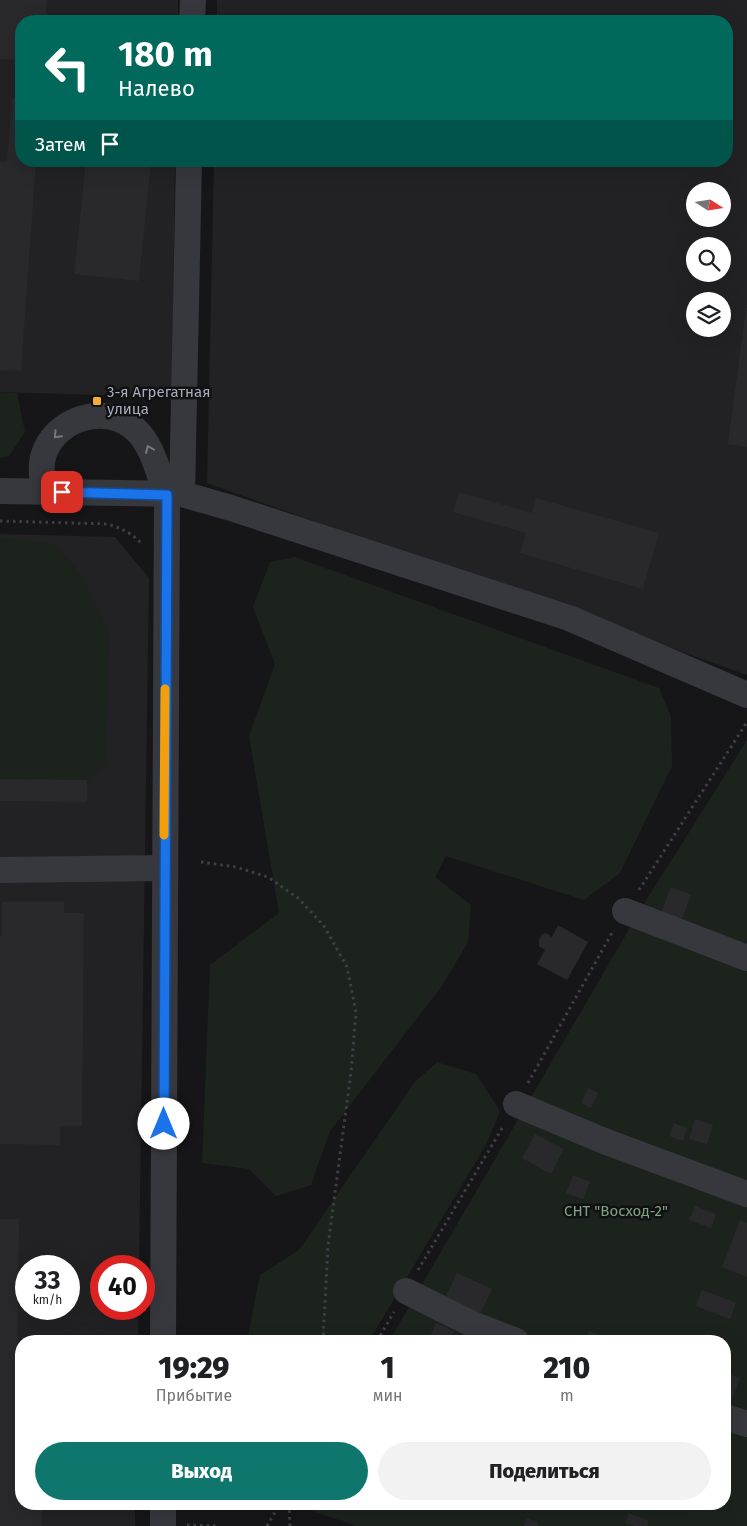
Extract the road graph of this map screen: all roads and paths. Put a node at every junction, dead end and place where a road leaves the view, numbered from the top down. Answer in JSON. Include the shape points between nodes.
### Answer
{"nodes":[{"id":1,"x":193,"y":0,"type":"edge"},
{"id":2,"x":192,"y":15,"type":"edge"},
{"id":3,"x":189,"y":167,"type":"edge"},
{"id":4,"x":0,"y":491,"type":"edge"},
{"id":5,"x":45,"y":491,"type":"junction"},
{"id":6,"x":175,"y":494,"type":"junction"},
{"id":7,"x":0,"y":520,"type":"edge"},
{"id":8,"x":145,"y":548,"type":"dead end"},
{"id":9,"x":747,"y":695,"type":"edge"},
{"id":10,"x":747,"y":722,"type":"edge"},
{"id":11,"x":201,"y":862,"type":"dead end"},
{"id":12,"x":164,"y":868,"type":"junction"},
{"id":13,"x":0,"y":870,"type":"edge"},
{"id":14,"x":625,"y":911,"type":"junction"},
{"id":15,"x":747,"y":958,"type":"edge"},
{"id":16,"x":516,"y":1104,"type":"junction"},
{"id":17,"x":747,"y":1194,"type":"edge"},
{"id":18,"x":406,"y":1291,"type":"junction"},
{"id":19,"x":163,"y":1335,"type":"edge"},
{"id":20,"x":323,"y":1335,"type":"edge"},
{"id":21,"x":380,"y":1335,"type":"edge"},
{"id":22,"x":500,"y":1335,"type":"edge"},
{"id":23,"x":731,"y":1418,"type":"edge"},
{"id":24,"x":747,"y":1424,"type":"edge"},
{"id":25,"x":163,"y":1510,"type":"edge"},
{"id":26,"x":276,"y":1510,"type":"edge"},
{"id":27,"x":289,"y":1510,"type":"edge"},
{"id":28,"x":162,"y":1526,"type":"edge"},
{"id":29,"x":267,"y":1526,"type":"edge"},
{"id":30,"x":290,"y":1526,"type":"edge"}],
"edges":[{"from":1,"to":2,"type":"street"},
{"from":3,"to":6,"type":"street"},
{"from":4,"to":5,"type":"street"},
{"from":5,"to":6,"type":"street"},
{"from":6,"to":5,"type":"street","one_way":true,"via":[[147,442],[134,428],[118,418],[100,415],[81,418],[64,426],[52,440],[44,457],[41,475]]},
{"from":6,"to":9,"type":"street","via":[[250,514],[568,618]]},
{"from":6,"to":12,"type":"street"},
{"from":7,"to":8,"type":"path","via":[[107,524],[135,536]]},
{"from":10,"to":14,"type":"path"},
{"from":11,"to":20,"type":"path","via":[[236,867],[268,877],[298,898],[324,926],[347,967],[356,1012],[328,1246]]},
{"from":12,"to":13,"type":"street"},
{"from":12,"to":19,"type":"street"},
{"from":14,"to":15,"type":"street"},
{"from":14,"to":16,"type":"path"},
{"from":16,"to":17,"type":"street","via":[[604,1141]]},
{"from":16,"to":18,"type":"path"},
{"from":18,"to":21,"type":"path"},
{"from":18,"to":22,"type":"street"},
{"from":23,"to":24,"type":"street"},
{"from":25,"to":28,"type":"street"},
{"from":26,"to":29,"type":"path"},
{"from":27,"to":30,"type":"path"}]}
